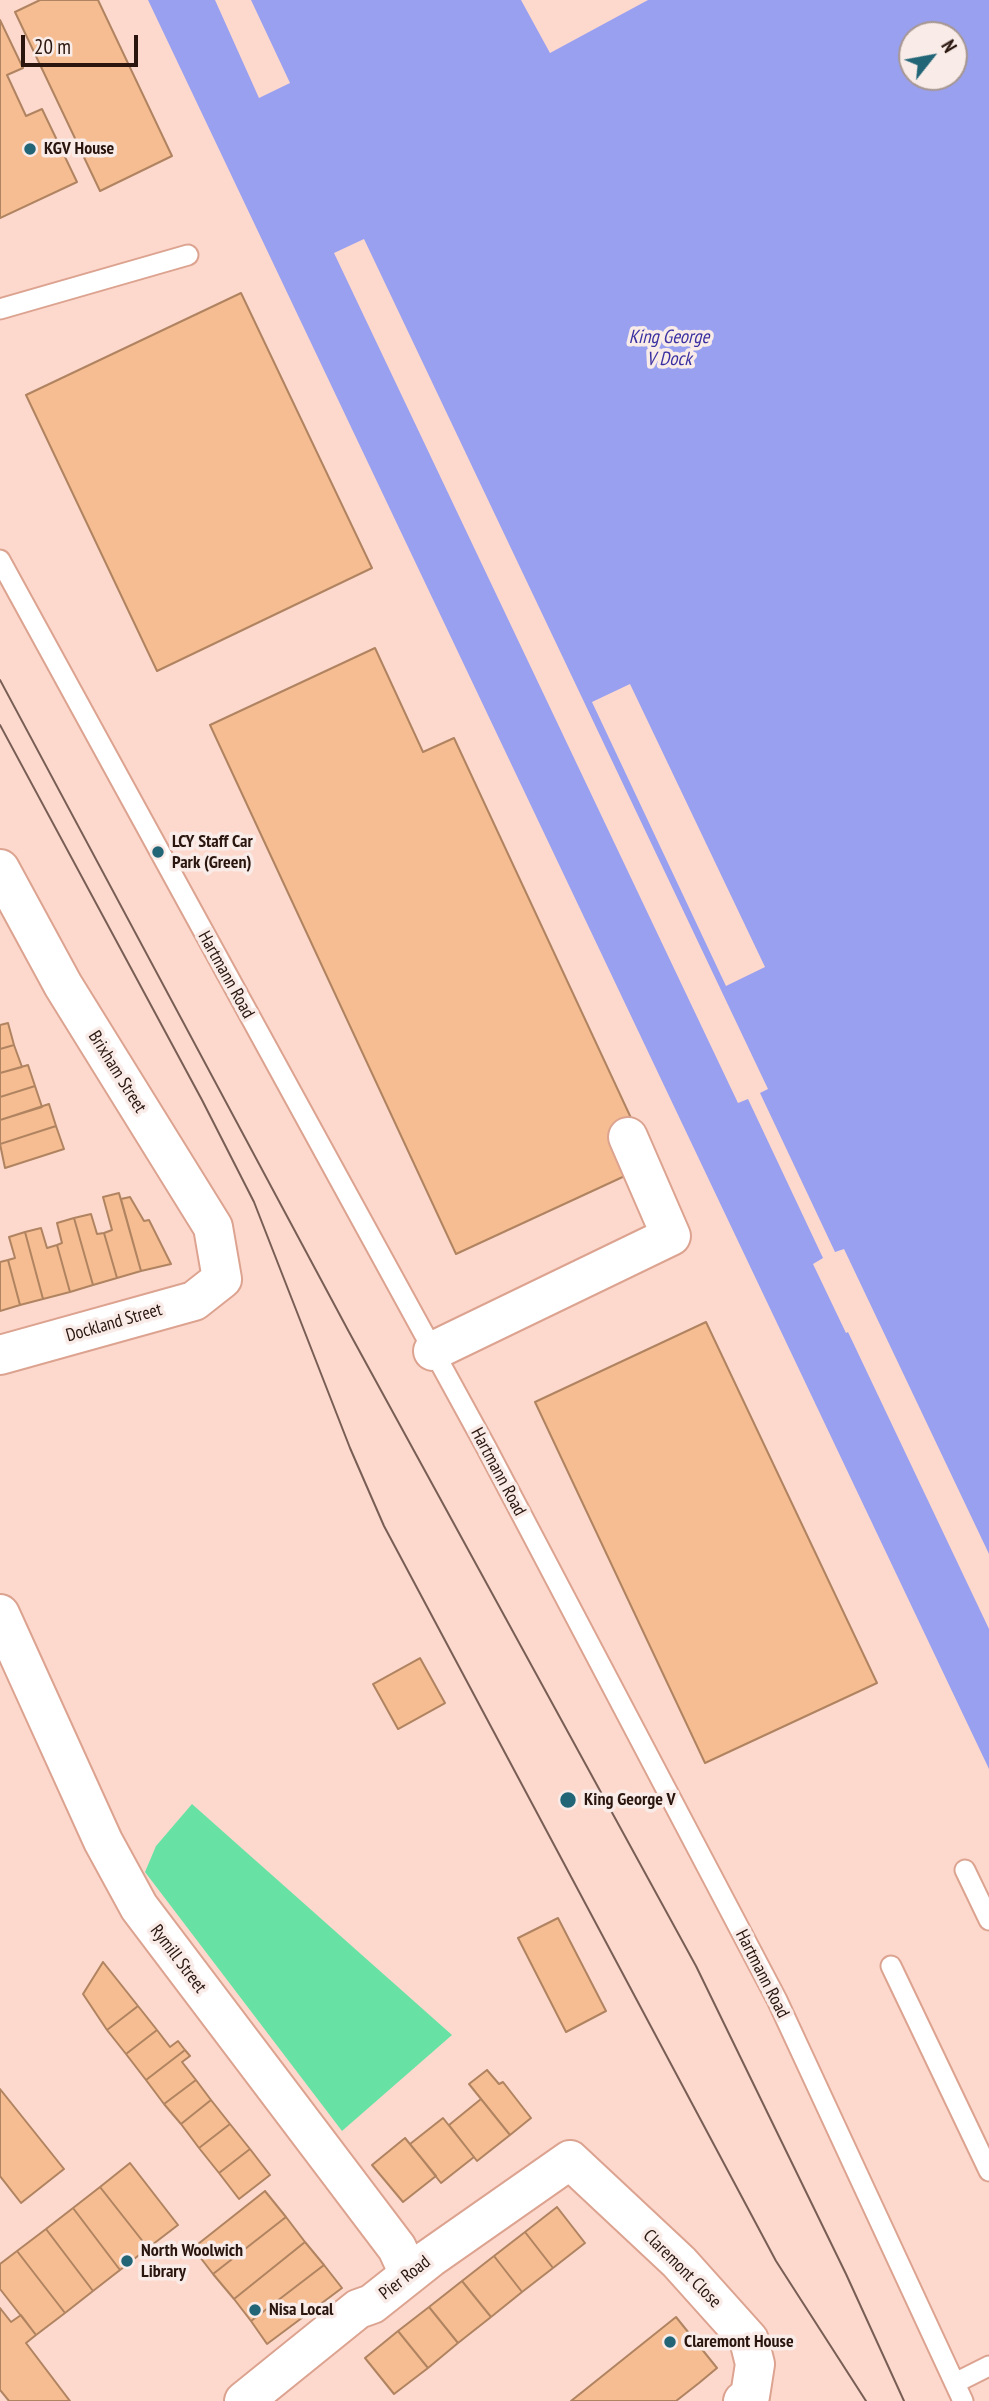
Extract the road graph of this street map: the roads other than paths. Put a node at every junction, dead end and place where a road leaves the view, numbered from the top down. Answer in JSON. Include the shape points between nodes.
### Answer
{"nodes":[{"id":1,"x":188,"y":255,"type":"dead end"},
{"id":2,"x":0,"y":309,"type":"edge"},
{"id":3,"x":0,"y":560,"type":"edge"},
{"id":4,"x":0,"y":869,"type":"edge"},
{"id":5,"x":628,"y":1137,"type":"dead end"},
{"id":6,"x":222,"y":1279,"type":"joint"},
{"id":7,"x":433,"y":1351,"type":"junction"},
{"id":8,"x":0,"y":1355,"type":"edge"},
{"id":9,"x":0,"y":1614,"type":"edge"},
{"id":10,"x":965,"y":1870,"type":"dead end"},
{"id":11,"x":989,"y":1920,"type":"edge"},
{"id":12,"x":891,"y":1966,"type":"dead end"},
{"id":13,"x":989,"y":2171,"type":"edge"},
{"id":14,"x":582,"y":2172,"type":"joint"},
{"id":15,"x":409,"y":2274,"type":"junction"},
{"id":16,"x":989,"y":2366,"type":"edge"},
{"id":17,"x":955,"y":2383,"type":"junction"},
{"id":18,"x":244,"y":2401,"type":"edge"},
{"id":19,"x":743,"y":2401,"type":"edge"},
{"id":20,"x":963,"y":2401,"type":"edge"}],
"edges":[{"from":1,"to":2,"type":"lane"},
{"from":3,"to":7,"type":"lane","name":"Hartmann Road"},
{"from":4,"to":6,"type":"street","name":"Brixham Street","via":[[63,985],[213,1227]]},
{"from":5,"to":7,"type":"street","via":[[671,1236]]},
{"from":6,"to":8,"type":"street","name":"Dockland Street","via":[[194,1301]]},
{"from":7,"to":17,"type":"lane","name":"Hartmann Road","via":[[777,2000]]},
{"from":9,"to":15,"type":"street","name":"Rymill Street","via":[[103,1841],[139,1907],[397,2248]]},
{"from":10,"to":11,"type":"lane"},
{"from":12,"to":13,"type":"lane"},
{"from":14,"to":15,"type":"street","name":"Pier Road"},
{"from":14,"to":19,"type":"street","name":"Claremont Close","via":[[679,2262],[749,2340],[755,2364],[750,2396]]},
{"from":15,"to":18,"type":"street","name":"Pier Road"},
{"from":16,"to":17,"type":"lane"},
{"from":17,"to":20,"type":"lane","name":"Hartmann Road"}]}
